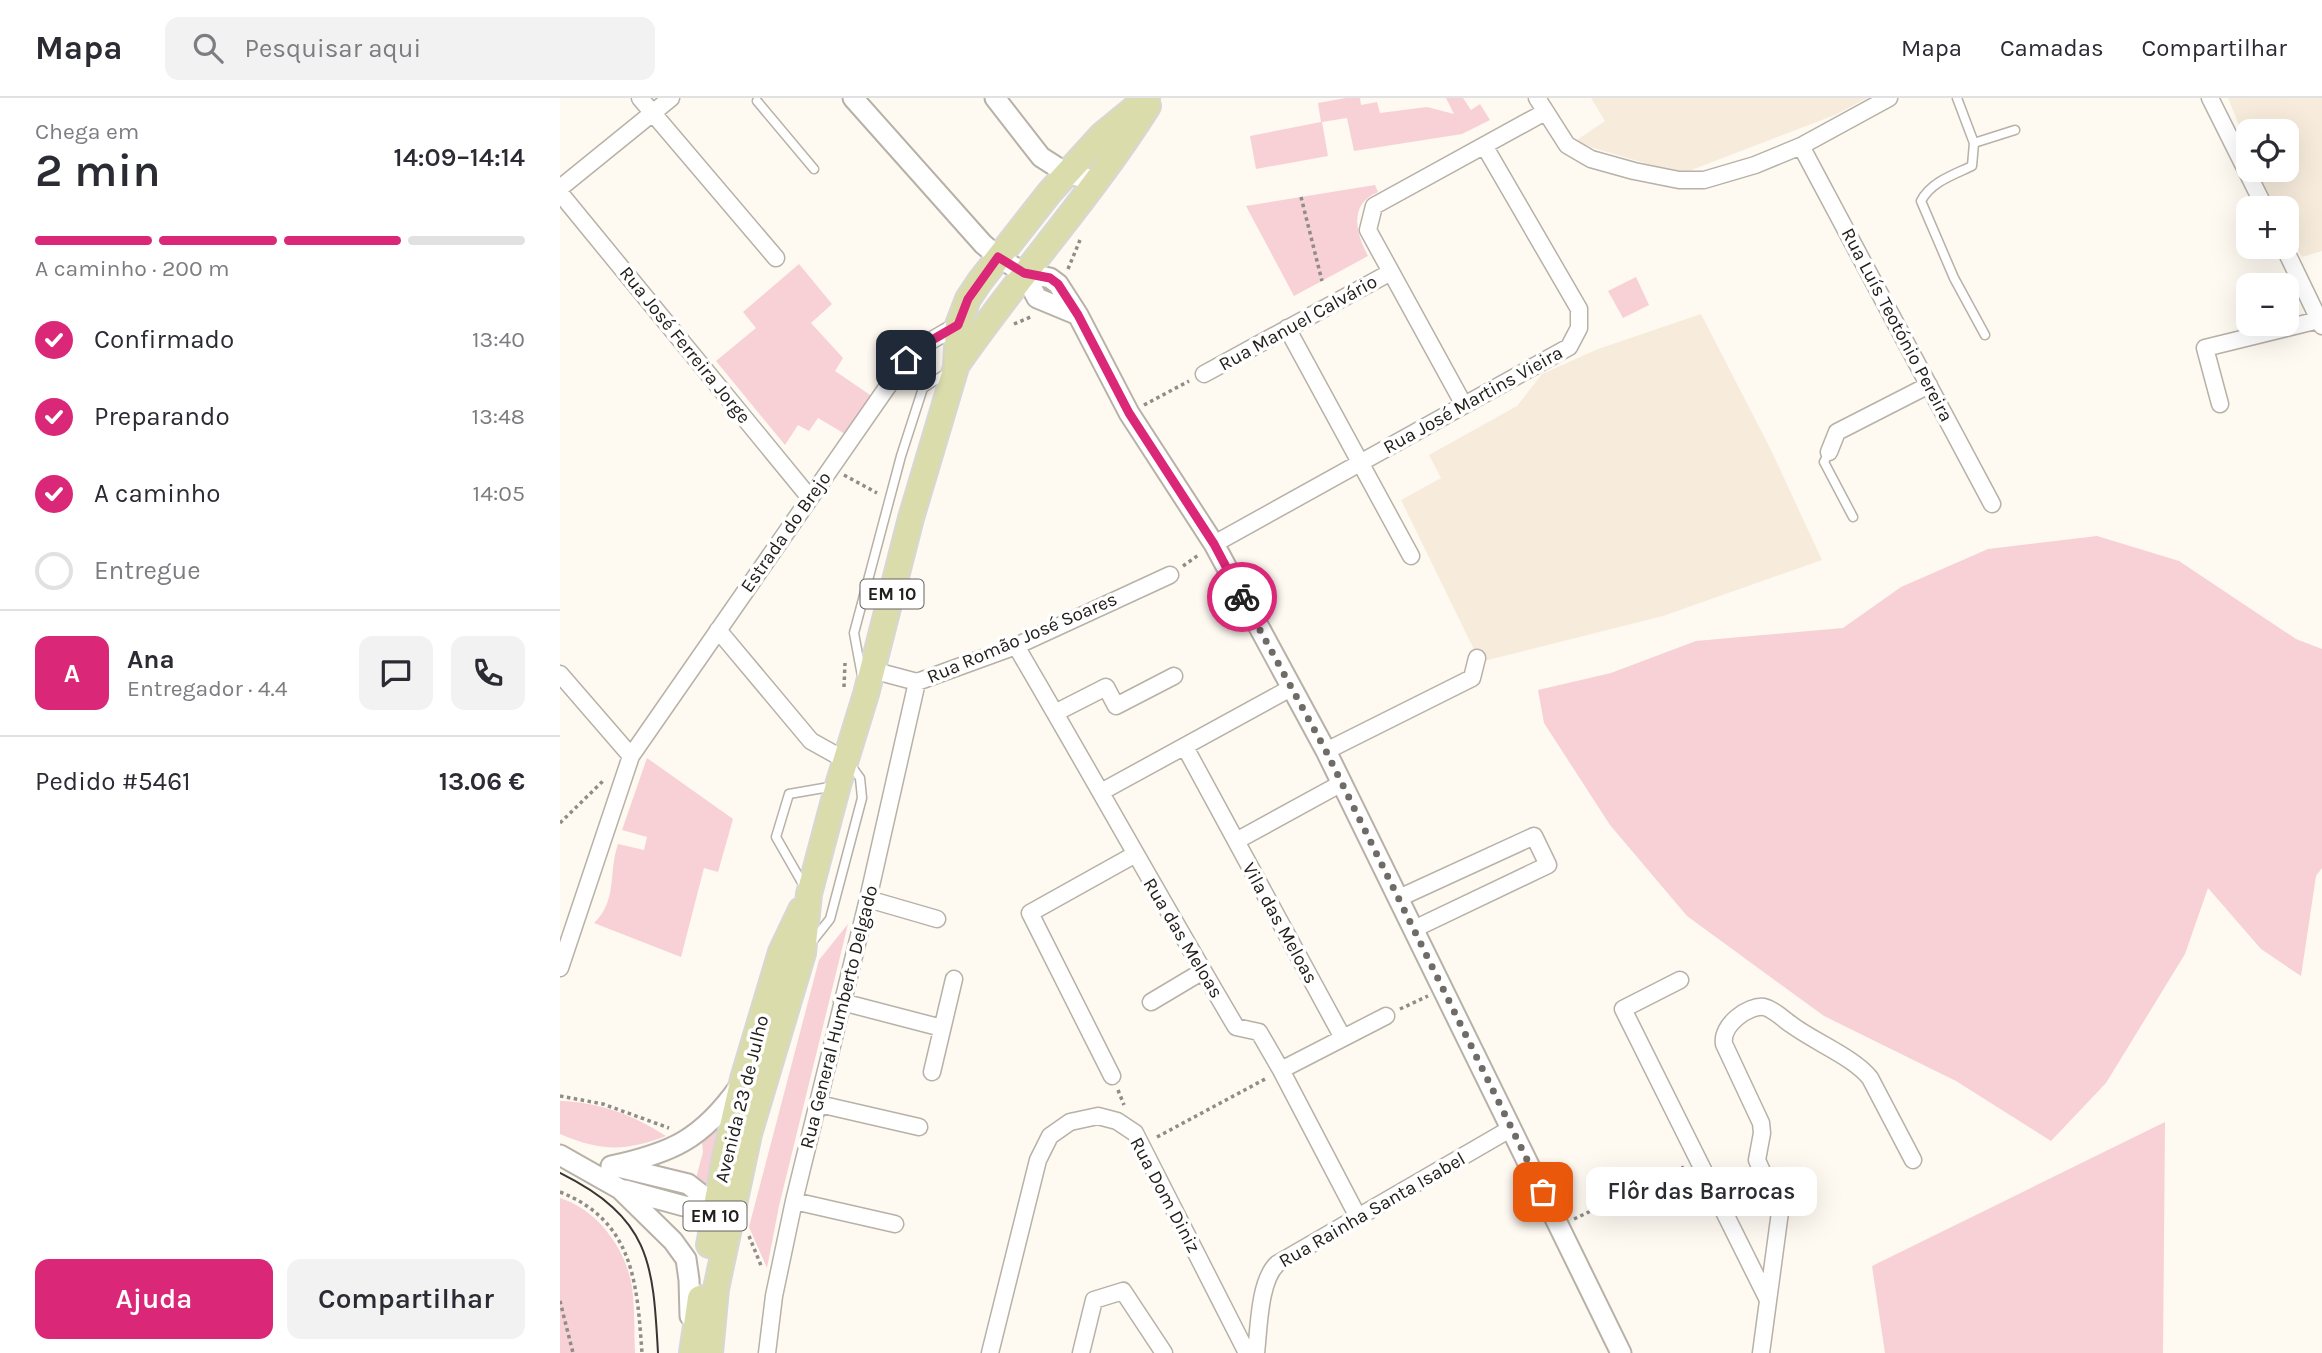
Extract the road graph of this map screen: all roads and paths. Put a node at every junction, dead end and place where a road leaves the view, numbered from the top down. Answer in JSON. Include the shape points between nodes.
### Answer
{"nodes":[{"id":1,"x":640,"y":98,"type":"edge"},
{"id":2,"x":671,"y":98,"type":"edge"},
{"id":3,"x":853,"y":98,"type":"edge"},
{"id":4,"x":995,"y":98,"type":"edge"},
{"id":5,"x":1147,"y":98,"type":"edge"},
{"id":6,"x":1153,"y":98,"type":"edge"},
{"id":7,"x":1889,"y":98,"type":"edge"},
{"id":8,"x":1957,"y":98,"type":"edge"},
{"id":9,"x":2210,"y":98,"type":"edge"},
{"id":10,"x":758,"y":101,"type":"dead end"},
{"id":11,"x":1541,"y":105,"type":"edge"},
{"id":12,"x":652,"y":113,"type":"junction"},
{"id":13,"x":2015,"y":130,"type":"dead end"},
{"id":14,"x":1974,"y":143,"type":"junction"},
{"id":15,"x":1485,"y":146,"type":"junction"},
{"id":16,"x":1801,"y":146,"type":"junction"},
{"id":17,"x":814,"y":169,"type":"dead end"},
{"id":18,"x":1066,"y":173,"type":"junction"},
{"id":19,"x":1096,"y":181,"type":"junction"},
{"id":20,"x":560,"y":188,"type":"edge"},
{"id":21,"x":560,"y":193,"type":"edge"},
{"id":22,"x":2259,"y":196,"type":"edge"},
{"id":23,"x":1301,"y":197,"type":"dead end"},
{"id":24,"x":998,"y":257,"type":"junction"},
{"id":25,"x":776,"y":258,"type":"dead end"},
{"id":26,"x":2290,"y":259,"type":"edge"},
{"id":27,"x":1391,"y":272,"type":"junction"},
{"id":28,"x":1024,"y":273,"type":"junction"},
{"id":29,"x":1322,"y":281,"type":"dead end"},
{"id":30,"x":2322,"y":285,"type":"edge"},
{"id":31,"x":2305,"y":289,"type":"junction"},
{"id":32,"x":2320,"y":323,"type":"edge"},
{"id":33,"x":958,"y":325,"type":"junction"},
{"id":34,"x":1287,"y":328,"type":"junction"},
{"id":35,"x":1985,"y":335,"type":"dead end"},
{"id":36,"x":956,"y":367,"type":"junction"},
{"id":37,"x":1204,"y":374,"type":"dead end"},
{"id":38,"x":1929,"y":385,"type":"junction"},
{"id":39,"x":1176,"y":387,"type":"dead end"},
{"id":40,"x":2220,"y":404,"type":"dead end"},
{"id":41,"x":1464,"y":405,"type":"junction"},
{"id":42,"x":1129,"y":413,"type":"junction"},
{"id":43,"x":1829,"y":452,"type":"joint"},
{"id":44,"x":1361,"y":462,"type":"junction"},
{"id":45,"x":837,"y":471,"type":"dead end"},
{"id":46,"x":879,"y":494,"type":"dead end"},
{"id":47,"x":810,"y":498,"type":"junction"},
{"id":48,"x":1992,"y":505,"type":"dead end"},
{"id":49,"x":886,"y":511,"type":"junction"},
{"id":50,"x":1853,"y":517,"type":"dead end"},
{"id":51,"x":911,"y":518,"type":"junction"},
{"id":52,"x":1214,"y":544,"type":"junction"},
{"id":53,"x":1411,"y":556,"type":"dead end"},
{"id":54,"x":1170,"y":575,"type":"joint"},
{"id":55,"x":718,"y":630,"type":"junction"},
{"id":56,"x":1016,"y":646,"type":"junction"},
{"id":57,"x":1477,"y":658,"type":"dead end"},
{"id":58,"x":560,"y":674,"type":"edge"},
{"id":59,"x":1174,"y":676,"type":"dead end"},
{"id":60,"x":869,"y":682,"type":"junction"},
{"id":61,"x":917,"y":682,"type":"junction"},
{"id":62,"x":1291,"y":688,"type":"junction"},
{"id":63,"x":1055,"y":713,"type":"junction"},
{"id":64,"x":1185,"y":747,"type":"junction"},
{"id":65,"x":1326,"y":751,"type":"junction"},
{"id":66,"x":631,"y":756,"type":"junction"},
{"id":67,"x":845,"y":760,"type":"junction"},
{"id":68,"x":1342,"y":783,"type":"junction"},
{"id":69,"x":838,"y":785,"type":"junction"},
{"id":70,"x":1101,"y":792,"type":"junction"},
{"id":71,"x":1236,"y":841,"type":"junction"},
{"id":72,"x":1135,"y":855,"type":"junction"},
{"id":73,"x":809,"y":894,"type":"junction"},
{"id":74,"x":1399,"y":898,"type":"junction"},
{"id":75,"x":868,"y":900,"type":"junction"},
{"id":76,"x":937,"y":919,"type":"dead end"},
{"id":77,"x":1414,"y":929,"type":"junction"},
{"id":78,"x":803,"y":953,"type":"junction"},
{"id":79,"x":560,"y":968,"type":"edge"},
{"id":80,"x":1203,"y":971,"type":"junction"},
{"id":81,"x":954,"y":979,"type":"dead end"},
{"id":82,"x":1680,"y":980,"type":"dead end"},
{"id":83,"x":1442,"y":989,"type":"junction"},
{"id":84,"x":842,"y":1002,"type":"junction"},
{"id":85,"x":1151,"y":1002,"type":"dead end"},
{"id":86,"x":1386,"y":1016,"type":"joint"},
{"id":87,"x":942,"y":1028,"type":"junction"},
{"id":88,"x":1343,"y":1038,"type":"junction"},
{"id":89,"x":1281,"y":1070,"type":"junction"},
{"id":90,"x":932,"y":1072,"type":"dead end"},
{"id":91,"x":1112,"y":1076,"type":"dead end"},
{"id":92,"x":743,"y":1079,"type":"junction"},
{"id":93,"x":560,"y":1096,"type":"edge"},
{"id":94,"x":819,"y":1104,"type":"junction"},
{"id":95,"x":919,"y":1126,"type":"dead end"},
{"id":96,"x":1510,"y":1129,"type":"junction"},
{"id":97,"x":690,"y":1138,"type":"junction"},
{"id":98,"x":1141,"y":1145,"type":"junction"},
{"id":99,"x":564,"y":1157,"type":"edge"},
{"id":100,"x":1913,"y":1160,"type":"dead end"},
{"id":101,"x":1699,"y":1161,"type":"junction"},
{"id":102,"x":611,"y":1166,"type":"junction"},
{"id":103,"x":620,"y":1189,"type":"junction"},
{"id":104,"x":560,"y":1192,"type":"edge"},
{"id":105,"x":794,"y":1201,"type":"junction"},
{"id":106,"x":1358,"y":1217,"type":"junction"},
{"id":107,"x":730,"y":1221,"type":"junction"},
{"id":108,"x":895,"y":1224,"type":"dead end"},
{"id":109,"x":1559,"y":1226,"type":"junction"},
{"id":110,"x":774,"y":1296,"type":"junction"},
{"id":111,"x":1768,"y":1300,"type":"junction"},
{"id":112,"x":560,"y":1301,"type":"edge"},
{"id":113,"x":573,"y":1353,"type":"edge"},
{"id":114,"x":642,"y":1353,"type":"edge"},
{"id":115,"x":691,"y":1353,"type":"edge"},
{"id":116,"x":710,"y":1353,"type":"edge"},
{"id":117,"x":767,"y":1353,"type":"edge"},
{"id":118,"x":990,"y":1353,"type":"edge"},
{"id":119,"x":1081,"y":1353,"type":"edge"},
{"id":120,"x":1164,"y":1353,"type":"edge"},
{"id":121,"x":1247,"y":1353,"type":"edge"},
{"id":122,"x":1256,"y":1353,"type":"edge"},
{"id":123,"x":1621,"y":1353,"type":"edge"},
{"id":124,"x":1761,"y":1353,"type":"edge"}],
"edges":[{"from":1,"to":12,"type":"street"},
{"from":2,"to":12,"type":"street"},
{"from":3,"to":24,"type":"street"},
{"from":4,"to":18,"type":"street","via":[[1041,157]]},
{"from":5,"to":18,"type":"main road","number":"EM 10"},
{"from":6,"to":19,"type":"main road","number":"EM 10"},
{"from":7,"to":16,"type":"street"},
{"from":8,"to":14,"type":"lane"},
{"from":9,"to":22,"type":"street"},
{"from":10,"to":17,"type":"lane"},
{"from":11,"to":15,"type":"street"},
{"from":11,"to":16,"type":"street","via":[[1567,145],[1591,159],[1679,180],[1704,180]]},
{"from":12,"to":20,"type":"street"},
{"from":12,"to":25,"type":"street"},
{"from":13,"to":14,"type":"lane"},
{"from":14,"to":35,"type":"lane","via":[[1972,166],[1942,180],[1921,201]]},
{"from":15,"to":27,"type":"street","via":[[1374,206],[1368,230]]},
{"from":15,"to":41,"type":"street","name":"Rua José Martins Vieira","via":[[1578,309],[1578,328],[1569,347]]},
{"from":16,"to":38,"type":"street","name":"Rua Luís Teotónio Pereira"},
{"from":18,"to":19,"type":"street"},
{"from":18,"to":24,"type":"main road","name":"Avenida 23 de Julho","number":"EM 10"},
{"from":19,"to":28,"type":"main road","name":"Avenida 23 de Julho","number":"EM 10"},
{"from":21,"to":47,"type":"street","name":"Rua José Ferreira Jorge"},
{"from":23,"to":29,"type":"path"},
{"from":24,"to":28,"type":"street"},
{"from":24,"to":33,"type":"main road","name":"Avenida 23 de Julho","number":"EM 10","via":[[968,299]]},
{"from":26,"to":31,"type":"street"},
{"from":27,"to":34,"type":"street","name":"Rua Manuel Calvário"},
{"from":27,"to":41,"type":"street"},
{"from":28,"to":36,"type":"main road","name":"Avenida 23 de Julho","number":"EM 10"},
{"from":28,"to":42,"type":"street","via":[[1058,284]]},
{"from":30,"to":31,"type":"street"},
{"from":31,"to":32,"type":"street"},
{"from":32,"to":40,"type":"street","via":[[2205,348]]},
{"from":33,"to":36,"type":"main road","name":"Avenida 23 de Julho","number":"EM 10"},
{"from":33,"to":47,"type":"street","name":"Estrada do Brejo","via":[[906,360]]},
{"from":34,"to":37,"type":"street","name":"Rua Manuel Calvário"},
{"from":34,"to":44,"type":"street"},
{"from":36,"to":49,"type":"lane","via":[[923,388]]},
{"from":36,"to":51,"type":"main road","name":"Avenida 23 de Julho","number":"EM 10"},
{"from":38,"to":43,"type":"street","via":[[1838,432]]},
{"from":38,"to":48,"type":"street","name":"Rua Luís Teotónio Pereira"},
{"from":39,"to":42,"type":"path"},
{"from":41,"to":44,"type":"street","name":"Rua José Martins Vieira"},
{"from":42,"to":52,"type":"street"},
{"from":43,"to":50,"type":"lane","via":[[1824,462]]},
{"from":44,"to":52,"type":"street","name":"Rua José Martins Vieira"},
{"from":44,"to":53,"type":"street"},
{"from":45,"to":46,"type":"path"},
{"from":47,"to":55,"type":"street","name":"Estrada do Brejo"},
{"from":49,"to":51,"type":"lane"},
{"from":49,"to":60,"type":"lane","via":[[854,633]]},
{"from":51,"to":60,"type":"main road","name":"Avenida 23 de Julho","number":"EM 10"},
{"from":52,"to":54,"type":"path"},
{"from":52,"to":62,"type":"street"},
{"from":54,"to":56,"type":"street","name":"Rua Romão José Soares"},
{"from":55,"to":66,"type":"street","name":"Estrada do Brejo"},
{"from":55,"to":67,"type":"street","via":[[811,741]]},
{"from":56,"to":61,"type":"street","name":"Rua Romão José Soares"},
{"from":56,"to":63,"type":"street","name":"Rua das Meloas"},
{"from":57,"to":65,"type":"street","via":[[1472,678]]},
{"from":58,"to":66,"type":"street"},
{"from":59,"to":63,"type":"street","via":[[1116,706],[1106,687]]},
{"from":60,"to":61,"type":"street","name":"Rua Romão José Soares"},
{"from":60,"to":67,"type":"main road","name":"Avenida 23 de Julho","number":"EM 10"},
{"from":61,"to":75,"type":"street","name":"Rua General Humberto Delgado"},
{"from":62,"to":64,"type":"street"},
{"from":62,"to":65,"type":"street"},
{"from":63,"to":70,"type":"street","name":"Rua das Meloas"},
{"from":64,"to":70,"type":"street"},
{"from":64,"to":71,"type":"street","name":"Vila das Meloas"},
{"from":65,"to":68,"type":"street"},
{"from":66,"to":79,"type":"street","name":"Estrada do Brejo"},
{"from":67,"to":69,"type":"main road","name":"Avenida 23 de Julho","number":"EM 10"},
{"from":67,"to":78,"type":"lane","name":"Avenida 23 de Julho","via":[[860,778],[860,807],[830,919]]},
{"from":68,"to":71,"type":"street"},
{"from":68,"to":74,"type":"street"},
{"from":69,"to":73,"type":"main road","name":"Avenida 23 de Julho","number":"EM 10"},
{"from":69,"to":73,"type":"lane","via":[[789,794],[776,837]]},
{"from":70,"to":72,"type":"street","name":"Rua das Meloas"},
{"from":71,"to":88,"type":"street","name":"Vila das Meloas"},
{"from":72,"to":80,"type":"street","name":"Rua das Meloas"},
{"from":72,"to":91,"type":"street","via":[[1030,913]]},
{"from":73,"to":78,"type":"main road","name":"Avenida 23 de Julho","number":"EM 10"},
{"from":73,"to":92,"type":"main road","name":"Avenida 23 de Julho","number":"EM 10","via":[[781,952]]},
{"from":74,"to":77,"type":"street"},
{"from":74,"to":77,"type":"street","via":[[1534,836],[1548,864]]},
{"from":75,"to":76,"type":"street"},
{"from":75,"to":84,"type":"street","name":"Rua General Humberto Delgado"},
{"from":77,"to":83,"type":"street"},
{"from":78,"to":107,"type":"main road","name":"Avenida 23 de Julho","number":"EM 10","via":[[749,1134]]},
{"from":80,"to":85,"type":"street"},
{"from":80,"to":89,"type":"street","name":"Rua das Meloas","via":[[1236,1027],[1259,1032]]},
{"from":81,"to":87,"type":"street"},
{"from":82,"to":101,"type":"street","via":[[1623,1009]]},
{"from":83,"to":86,"type":"path"},
{"from":83,"to":96,"type":"street"},
{"from":84,"to":87,"type":"street"},
{"from":84,"to":94,"type":"street","name":"Rua General Humberto Delgado"},
{"from":86,"to":88,"type":"street"},
{"from":87,"to":90,"type":"street"},
{"from":88,"to":89,"type":"street"},
{"from":89,"to":98,"type":"path"},
{"from":89,"to":106,"type":"street","name":"Rua das Meloas"},
{"from":92,"to":97,"type":"street","via":[[720,1113]]},
{"from":92,"to":107,"type":"main road","name":"Avenida 23 de Julho","number":"EM 10","via":[[725,1157]]},
{"from":93,"to":97,"type":"path","via":[[603,1104]]},
{"from":94,"to":95,"type":"street"},
{"from":94,"to":105,"type":"street","name":"Rua General Humberto Delgado"},
{"from":96,"to":106,"type":"street","name":"Rua Rainha Santa Isabel"},
{"from":96,"to":109,"type":"street"},
{"from":97,"to":102,"type":"street","via":[[652,1157]]},
{"from":98,"to":118,"type":"street","name":"Rua Dom Diniz","via":[[1135,1133],[1098,1116],[1070,1122],[1050,1136],[1038,1160]]},
{"from":98,"to":121,"type":"street","name":"Rua Dom Diniz"},
{"from":99,"to":102,"type":"street"},
{"from":99,"to":103,"type":"street"},
{"from":100,"to":111,"type":"street","via":[[1862,1069],[1769,1009],[1757,1008],[1734,1019],[1726,1028],[1724,1044],[1761,1124],[1757,1160],[1780,1210]]},
{"from":101,"to":109,"type":"path"},
{"from":101,"to":111,"type":"street"},
{"from":102,"to":107,"type":"street","via":[[688,1184]]},
{"from":103,"to":107,"type":"street"},
{"from":103,"to":115,"type":"street","via":[[686,1259]]},
{"from":104,"to":114,"type":"path","via":[[602,1218],[625,1248],[636,1285]]},
{"from":105,"to":108,"type":"street"},
{"from":105,"to":110,"type":"street","name":"Rua General Humberto Delgado"},
{"from":106,"to":122,"type":"street","name":"Rua Rainha Santa Isabel","via":[[1272,1268],[1264,1290]]},
{"from":107,"to":110,"type":"path"},
{"from":107,"to":115,"type":"main road","name":"Avenida 23 de Julho","number":"EM 10"},
{"from":107,"to":116,"type":"main road","name":"Avenida 23 de Julho","number":"EM 10","via":[[716,1289]]},
{"from":109,"to":123,"type":"street"},
{"from":110,"to":117,"type":"street","name":"Rua General Humberto Delgado"},
{"from":111,"to":124,"type":"street"},
{"from":112,"to":113,"type":"path"},
{"from":119,"to":120,"type":"street","via":[[1094,1300],[1123,1291]]}]}
